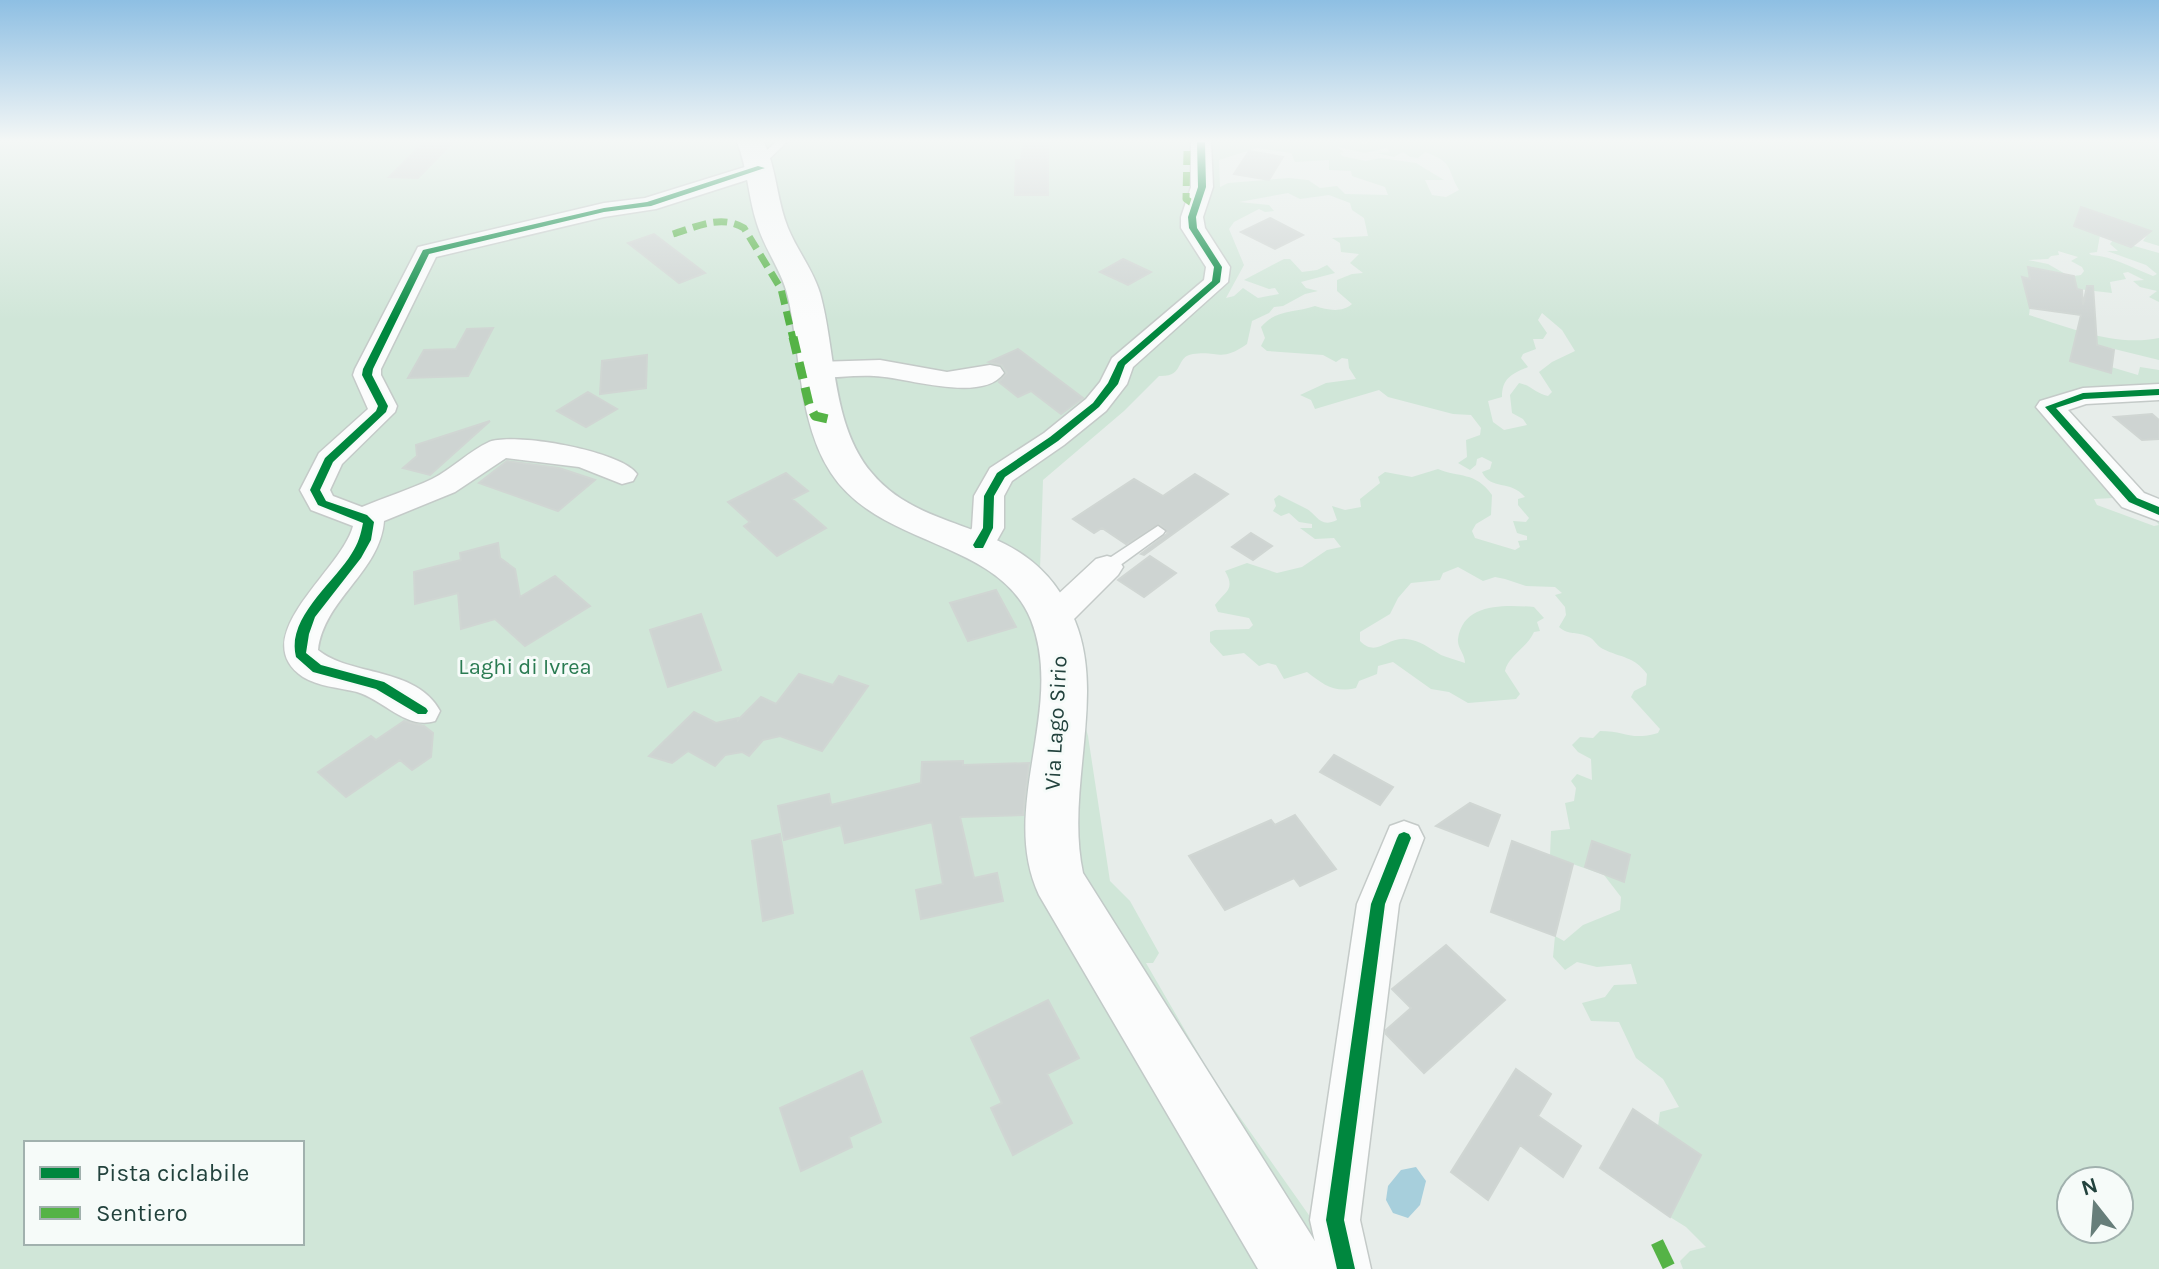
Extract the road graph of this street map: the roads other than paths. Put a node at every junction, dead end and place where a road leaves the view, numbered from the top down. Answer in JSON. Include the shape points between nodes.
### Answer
{"nodes":[{"id":1,"x":654,"y":201,"type":"edge"},
{"id":2,"x":769,"y":201,"type":"edge"},
{"id":3,"x":1197,"y":201,"type":"edge"},
{"id":4,"x":817,"y":370,"type":"junction"},
{"id":5,"x":990,"y":373,"type":"dead end"},
{"id":6,"x":2159,"y":392,"type":"edge"},
{"id":7,"x":622,"y":474,"type":"dead end"},
{"id":8,"x":2159,"y":511,"type":"edge"},
{"id":9,"x":376,"y":519,"type":"junction"},
{"id":10,"x":1158,"y":531,"type":"dead end"},
{"id":11,"x":979,"y":545,"type":"junction"},
{"id":12,"x":1107,"y":567,"type":"joint"},
{"id":13,"x":1052,"y":620,"type":"junction"},
{"id":14,"x":422,"y":711,"type":"dead end"},
{"id":15,"x":1404,"y":838,"type":"dead end"},
{"id":16,"x":1295,"y":1269,"type":"edge"},
{"id":17,"x":1346,"y":1269,"type":"edge"}],
"edges":[{"from":1,"to":9,"type":"street","via":[[426,252],[409,299],[368,369],[388,419],[329,460],[315,490],[322,503]]},
{"from":2,"to":4,"type":"main road","name":"Via Lago Sirio","via":[[772,225],[804,291]]},
{"from":3,"to":11,"type":"street","via":[[1193,228],[1218,267],[1216,282],[1130,354],[1096,405],[1001,475],[989,496],[988,528]]},
{"from":4,"to":5,"type":"street","via":[[877,367],[955,381]]},
{"from":4,"to":11,"type":"main road","name":"Via Lago Sirio","via":[[833,435],[859,485],[914,519]]},
{"from":6,"to":8,"type":"street","via":[[2083,396],[2050,407],[2133,500]]},
{"from":7,"to":9,"type":"street","via":[[585,459],[499,449],[444,485]]},
{"from":9,"to":14,"type":"street","via":[[369,522],[365,544],[318,601],[302,634],[300,654],[317,669],[380,685]]},
{"from":10,"to":12,"type":"lane"},
{"from":11,"to":13,"type":"main road","name":"Via Lago Sirio","via":[[1016,567],[1041,595]]},
{"from":12,"to":13,"type":"street"},
{"from":13,"to":16,"type":"main road","name":"Via Lago Sirio","via":[[1062,660],[1050,838],[1058,879]]},
{"from":15,"to":17,"type":"street","via":[[1378,904],[1337,1205]]}]}
